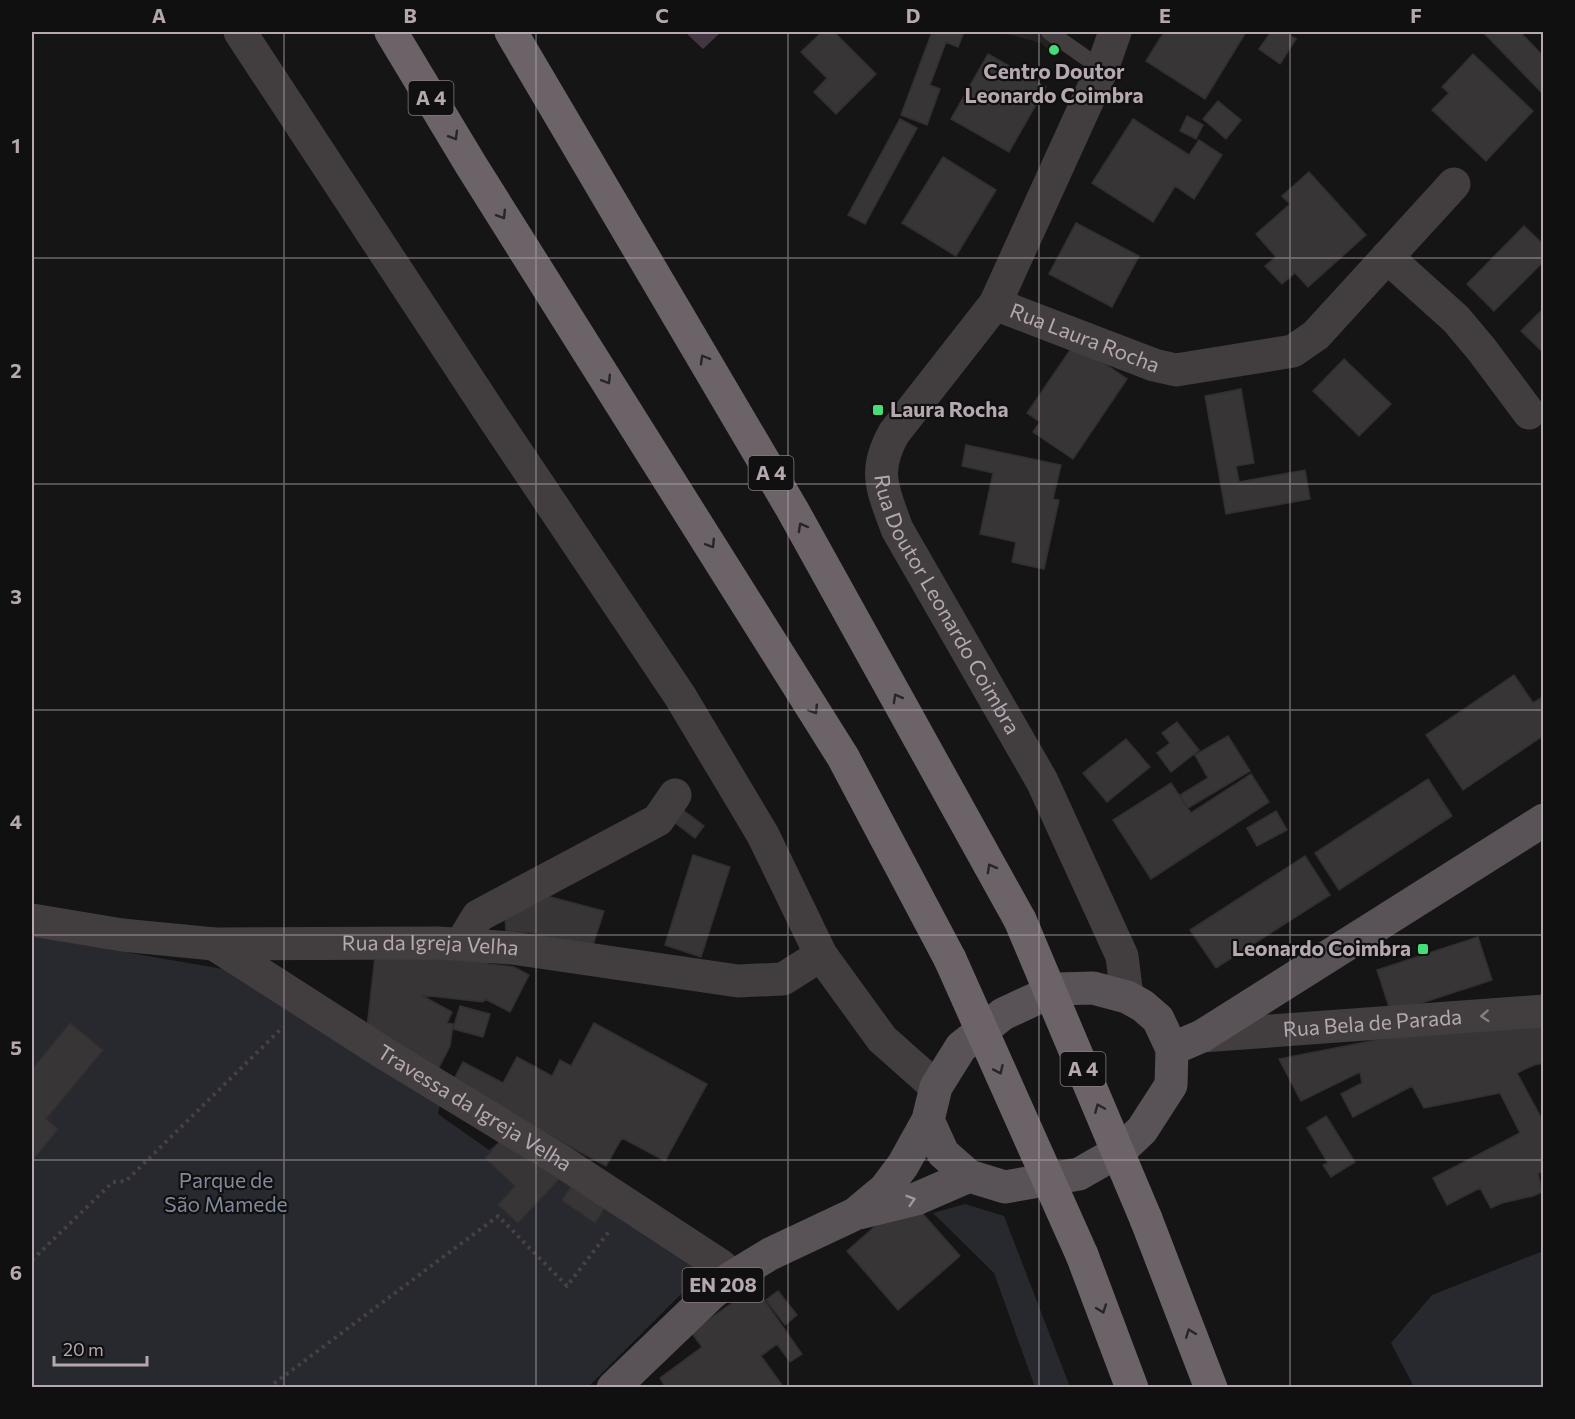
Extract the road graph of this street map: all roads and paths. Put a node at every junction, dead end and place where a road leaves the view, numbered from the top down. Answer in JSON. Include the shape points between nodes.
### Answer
{"nodes":[{"id":1,"x":240,"y":32,"type":"edge"},
{"id":2,"x":391,"y":32,"type":"edge"},
{"id":3,"x":511,"y":32,"type":"edge"},
{"id":4,"x":1049,"y":32,"type":"edge"},
{"id":5,"x":1115,"y":32,"type":"edge"},
{"id":6,"x":1102,"y":69,"type":"junction"},
{"id":7,"x":1454,"y":184,"type":"dead end"},
{"id":8,"x":1387,"y":257,"type":"junction"},
{"id":9,"x":995,"y":304,"type":"junction"},
{"id":10,"x":1529,"y":413,"type":"dead end"},
{"id":11,"x":675,"y":795,"type":"dead end"},
{"id":12,"x":1544,"y":820,"type":"edge"},
{"id":13,"x":32,"y":920,"type":"edge"},
{"id":14,"x":213,"y":944,"type":"junction"},
{"id":15,"x":461,"y":944,"type":"junction"},
{"id":16,"x":821,"y":955,"type":"junction"},
{"id":17,"x":1127,"y":997,"type":"junction"},
{"id":18,"x":307,"y":1004,"type":"junction"},
{"id":19,"x":1544,"y":1011,"type":"edge"},
{"id":20,"x":1202,"y":1036,"type":"junction"},
{"id":21,"x":1172,"y":1049,"type":"junction"},
{"id":22,"x":936,"y":1087,"type":"junction"},
{"id":23,"x":928,"y":1120,"type":"junction"},
{"id":24,"x":969,"y":1176,"type":"junction"},
{"id":25,"x":855,"y":1214,"type":"junction"},
{"id":26,"x":617,"y":1222,"type":"dead end"},
{"id":27,"x":32,"y":1260,"type":"edge"},
{"id":28,"x":732,"y":1277,"type":"junction"},
{"id":29,"x":268,"y":1388,"type":"edge"},
{"id":30,"x":613,"y":1388,"type":"edge"},
{"id":31,"x":1132,"y":1388,"type":"edge"},
{"id":32,"x":1211,"y":1388,"type":"edge"}],
"edges":[{"from":1,"to":16,"type":"street","via":[[680,696],[763,835]]},
{"from":2,"to":31,"type":"highway","number":"A 4","one_way":true,"bridge":true,"via":[[843,757],[950,959],[1082,1255]]},
{"from":32,"to":3,"type":"highway","number":"A 4","one_way":true,"bridge":true,"via":[[1146,1220],[1020,920],[792,509]]},
{"from":4,"to":6,"type":"lane"},
{"from":5,"to":6,"type":"street","name":"Rua Doutor Leonardo Coimbra"},
{"from":6,"to":9,"type":"street","name":"Rua Doutor Leonardo Coimbra"},
{"from":7,"to":8,"type":"street","name":"Rua Laura Rocha"},
{"from":8,"to":9,"type":"street","name":"Rua Laura Rocha","via":[[1316,335],[1293,351],[1176,370]]},
{"from":8,"to":10,"type":"street","via":[[1456,319]]},
{"from":9,"to":17,"type":"street","name":"Rua Doutor Leonardo Coimbra","via":[[894,433],[883,452],[881,485],[897,529],[1042,781],[1122,956]]},
{"from":11,"to":15,"type":"street","via":[[658,820],[478,916]]},
{"from":12,"to":20,"type":"main road"},
{"from":13,"to":14,"type":"street","name":"Rua da Igreja Velha"},
{"from":14,"to":15,"type":"street","name":"Rua da Igreja Velha"},
{"from":14,"to":18,"type":"street","name":"Travessa da Igreja Velha"},
{"from":15,"to":16,"type":"street","name":"Rua da Igreja Velha","via":[[738,981],[783,979]]},
{"from":16,"to":22,"type":"street","via":[[882,1039]]},
{"from":17,"to":21,"type":"main road","number":"EN 208","via":[[1158,1019]]},
{"from":17,"to":22,"type":"main road","number":"EN 208","via":[[1093,988],[1057,989],[1003,1014],[961,1047]]},
{"from":18,"to":27,"type":"path","via":[[126,1181],[113,1182]]},
{"from":18,"to":28,"type":"street","name":"Travessa da Igreja Velha","via":[[561,1161],[720,1265]]},
{"from":19,"to":20,"type":"street","name":"Rua Bela de Parada","one_way":true},
{"from":20,"to":21,"type":"main road"},
{"from":21,"to":24,"type":"main road","number":"EN 208","via":[[1171,1085],[1142,1130],[1121,1150],[1078,1174],[1005,1187]]},
{"from":22,"to":23,"type":"main road","number":"EN 208"},
{"from":23,"to":24,"type":"main road","number":"EN 208","via":[[943,1153]]},
{"from":23,"to":25,"type":"main road","number":"EN 208","via":[[885,1189]]},
{"from":25,"to":24,"type":"main road","one_way":true,"via":[[916,1199]]},
{"from":25,"to":28,"type":"main road","number":"EN 208","via":[[770,1254]]},
{"from":26,"to":29,"type":"path","via":[[567,1286],[498,1216]]},
{"from":28,"to":30,"type":"main road","number":"EN 208"}]}
